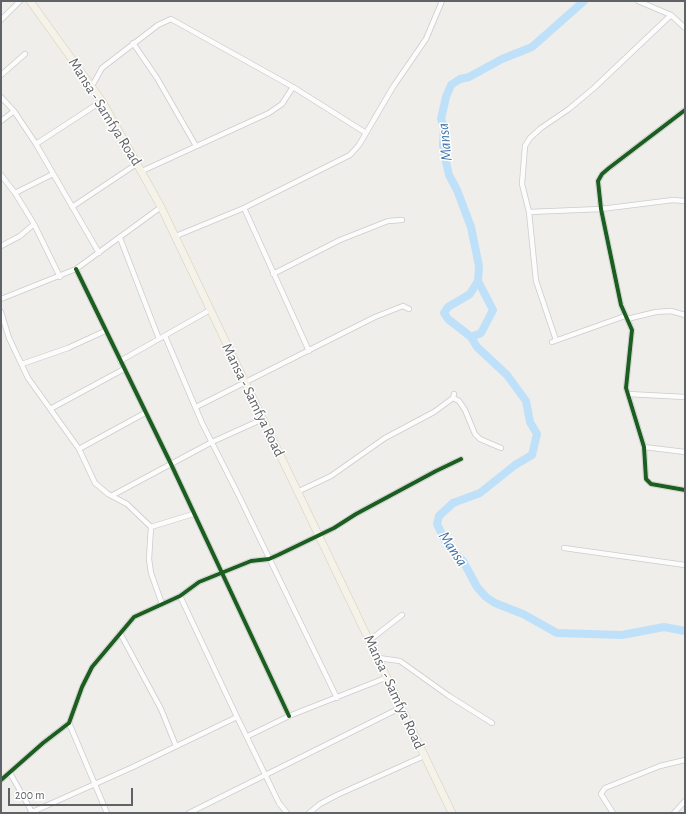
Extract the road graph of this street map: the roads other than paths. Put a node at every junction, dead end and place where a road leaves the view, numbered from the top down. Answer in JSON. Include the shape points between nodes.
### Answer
{"nodes":[{"id":1,"x":20,"y":1,"type":"edge"},
{"id":2,"x":30,"y":1,"type":"edge"},
{"id":3,"x":442,"y":1,"type":"edge"},
{"id":4,"x":638,"y":1,"type":"edge"},
{"id":5,"x":671,"y":15,"type":"junction"},
{"id":6,"x":1,"y":20,"type":"edge"},
{"id":7,"x":685,"y":28,"type":"edge"},
{"id":8,"x":134,"y":43,"type":"junction"},
{"id":9,"x":25,"y":54,"type":"dead end"},
{"id":10,"x":1,"y":75,"type":"edge"},
{"id":11,"x":92,"y":86,"type":"junction"},
{"id":12,"x":293,"y":87,"type":"junction"},
{"id":13,"x":1,"y":97,"type":"edge"},
{"id":14,"x":102,"y":101,"type":"junction"},
{"id":15,"x":685,"y":110,"type":"edge"},
{"id":16,"x":14,"y":111,"type":"junction"},
{"id":17,"x":1,"y":121,"type":"edge"},
{"id":18,"x":366,"y":133,"type":"junction"},
{"id":19,"x":36,"y":144,"type":"junction"},
{"id":20,"x":196,"y":146,"type":"junction"},
{"id":21,"x":138,"y":163,"type":"junction"},
{"id":22,"x":142,"y":171,"type":"junction"},
{"id":23,"x":1,"y":174,"type":"edge"},
{"id":24,"x":53,"y":174,"type":"junction"},
{"id":25,"x":15,"y":193,"type":"junction"},
{"id":26,"x":685,"y":201,"type":"edge"},
{"id":27,"x":72,"y":207,"type":"junction"},
{"id":28,"x":161,"y":207,"type":"junction"},
{"id":29,"x":244,"y":208,"type":"junction"},
{"id":30,"x":601,"y":209,"type":"junction"},
{"id":31,"x":529,"y":212,"type":"junction"},
{"id":32,"x":402,"y":220,"type":"dead end"},
{"id":33,"x":34,"y":224,"type":"junction"},
{"id":34,"x":176,"y":236,"type":"junction"},
{"id":35,"x":120,"y":238,"type":"junction"},
{"id":36,"x":1,"y":246,"type":"edge"},
{"id":37,"x":99,"y":253,"type":"junction"},
{"id":38,"x":76,"y":269,"type":"junction"},
{"id":39,"x":273,"y":274,"type":"junction"},
{"id":40,"x":60,"y":277,"type":"junction"},
{"id":41,"x":1,"y":299,"type":"edge"},
{"id":42,"x":409,"y":309,"type":"dead end"},
{"id":43,"x":210,"y":310,"type":"junction"},
{"id":44,"x":1,"y":312,"type":"edge"},
{"id":45,"x":685,"y":314,"type":"edge"},
{"id":46,"x":626,"y":317,"type":"junction"},
{"id":47,"x":105,"y":331,"type":"junction"},
{"id":48,"x":165,"y":336,"type":"junction"},
{"id":49,"x":159,"y":339,"type":"junction"},
{"id":50,"x":309,"y":352,"type":"junction"},
{"id":51,"x":120,"y":361,"type":"junction"},
{"id":52,"x":22,"y":364,"type":"junction"},
{"id":53,"x":124,"y":368,"type":"junction"},
{"id":54,"x":245,"y":383,"type":"junction"},
{"id":55,"x":628,"y":394,"type":"junction"},
{"id":56,"x":685,"y":397,"type":"edge"},
{"id":57,"x":196,"y":407,"type":"junction"},
{"id":58,"x":52,"y":408,"type":"junction"},
{"id":59,"x":145,"y":413,"type":"junction"},
{"id":60,"x":263,"y":419,"type":"junction"},
{"id":61,"x":212,"y":442,"type":"junction"},
{"id":62,"x":644,"y":447,"type":"junction"},
{"id":63,"x":79,"y":448,"type":"junction"},
{"id":64,"x":501,"y":448,"type":"dead end"},
{"id":65,"x":685,"y":452,"type":"edge"},
{"id":66,"x":461,"y":460,"type":"dead end"},
{"id":67,"x":171,"y":464,"type":"junction"},
{"id":68,"x":685,"y":490,"type":"edge"},
{"id":69,"x":298,"y":492,"type":"junction"},
{"id":70,"x":113,"y":495,"type":"junction"},
{"id":71,"x":193,"y":514,"type":"junction"},
{"id":72,"x":151,"y":527,"type":"junction"},
{"id":73,"x":319,"y":535,"type":"junction"},
{"id":74,"x":564,"y":548,"type":"dead end"},
{"id":75,"x":269,"y":559,"type":"junction"},
{"id":76,"x":685,"y":565,"type":"edge"},
{"id":77,"x":222,"y":574,"type":"junction"},
{"id":78,"x":180,"y":596,"type":"junction"},
{"id":79,"x":162,"y":604,"type":"junction"},
{"id":80,"x":402,"y":615,"type":"dead end"},
{"id":81,"x":120,"y":633,"type":"junction"},
{"id":82,"x":370,"y":640,"type":"junction"},
{"id":83,"x":379,"y":658,"type":"junction"},
{"id":84,"x":388,"y":677,"type":"junction"},
{"id":85,"x":337,"y":698,"type":"junction"},
{"id":86,"x":402,"y":708,"type":"junction"},
{"id":87,"x":237,"y":716,"type":"junction"},
{"id":88,"x":289,"y":716,"type":"junction"},
{"id":89,"x":69,"y":723,"type":"junction"},
{"id":90,"x":492,"y":724,"type":"dead end"},
{"id":91,"x":248,"y":736,"type":"junction"},
{"id":92,"x":176,"y":746,"type":"junction"},
{"id":93,"x":424,"y":756,"type":"junction"},
{"id":94,"x":685,"y":760,"type":"edge"},
{"id":95,"x":10,"y":773,"type":"junction"},
{"id":96,"x":266,"y":775,"type":"junction"},
{"id":97,"x":1,"y":780,"type":"edge"},
{"id":98,"x":94,"y":785,"type":"junction"},
{"id":99,"x":685,"y":801,"type":"edge"},
{"id":100,"x":31,"y":812,"type":"edge"},
{"id":101,"x":107,"y":813,"type":"edge"},
{"id":102,"x":189,"y":813,"type":"edge"},
{"id":103,"x":287,"y":813,"type":"edge"},
{"id":104,"x":309,"y":813,"type":"edge"},
{"id":105,"x":452,"y":813,"type":"edge"},
{"id":106,"x":613,"y":813,"type":"edge"},
{"id":107,"x":674,"y":813,"type":"edge"}],
"edges":[{"from":1,"to":6,"type":"street"},
{"from":2,"to":11,"type":"main road","name":"Mansa - Samfya Road"},
{"from":3,"to":18,"type":"street","via":[[426,39]]},
{"from":4,"to":5,"type":"street"},
{"from":5,"to":7,"type":"street"},
{"from":5,"to":31,"type":"street","via":[[594,88],[530,138],[523,155],[522,184]]},
{"from":8,"to":11,"type":"street","via":[[102,68]]},
{"from":8,"to":12,"type":"street","via":[[158,25],[171,19]]},
{"from":8,"to":20,"type":"street"},
{"from":9,"to":10,"type":"street"},
{"from":11,"to":14,"type":"main road","name":"Mansa - Samfya Road"},
{"from":12,"to":18,"type":"street"},
{"from":12,"to":20,"type":"street","via":[[278,108]]},
{"from":13,"to":16,"type":"street"},
{"from":14,"to":19,"type":"street"},
{"from":14,"to":21,"type":"main road","name":"Mansa - Samfya Road"},
{"from":15,"to":30,"type":"street","via":[[602,174],[598,181]]},
{"from":16,"to":17,"type":"street"},
{"from":16,"to":19,"type":"street"},
{"from":18,"to":29,"type":"street","via":[[359,145],[342,160]]},
{"from":19,"to":24,"type":"street"},
{"from":20,"to":22,"type":"street"},
{"from":21,"to":22,"type":"main road","name":"Mansa - Samfya Road"},
{"from":21,"to":27,"type":"street"},
{"from":22,"to":28,"type":"main road","name":"Mansa - Samfya Road"},
{"from":23,"to":25,"type":"street"},
{"from":24,"to":25,"type":"street"},
{"from":24,"to":27,"type":"street"},
{"from":25,"to":33,"type":"street"},
{"from":26,"to":30,"type":"street","via":[[673,200]]},
{"from":27,"to":37,"type":"street"},
{"from":28,"to":34,"type":"main road","name":"Mansa - Samfya Road"},
{"from":28,"to":35,"type":"street"},
{"from":29,"to":34,"type":"street"},
{"from":29,"to":39,"type":"street"},
{"from":30,"to":31,"type":"street"},
{"from":30,"to":46,"type":"street"},
{"from":31,"to":46,"type":"street","via":[[536,281],[554,341]]},
{"from":32,"to":39,"type":"street","via":[[388,221],[347,237]]},
{"from":33,"to":36,"type":"street","via":[[20,236]]},
{"from":33,"to":40,"type":"street"},
{"from":34,"to":43,"type":"main road","name":"Mansa - Samfya Road"},
{"from":35,"to":37,"type":"street"},
{"from":35,"to":49,"type":"street"},
{"from":37,"to":38,"type":"street"},
{"from":38,"to":40,"type":"street"},
{"from":38,"to":47,"type":"street"},
{"from":39,"to":50,"type":"street"},
{"from":40,"to":41,"type":"street"},
{"from":42,"to":50,"type":"street","via":[[403,306],[390,310]]},
{"from":43,"to":48,"type":"street"},
{"from":43,"to":54,"type":"main road","name":"Mansa - Samfya Road"},
{"from":44,"to":52,"type":"street","via":[[9,338]]},
{"from":45,"to":46,"type":"street","via":[[671,311]]},
{"from":46,"to":55,"type":"street","via":[[632,334],[625,381]]},
{"from":47,"to":51,"type":"street"},
{"from":47,"to":52,"type":"street","via":[[68,348]]},
{"from":48,"to":49,"type":"street"},
{"from":48,"to":57,"type":"street"},
{"from":49,"to":51,"type":"street"},
{"from":50,"to":54,"type":"street"},
{"from":51,"to":53,"type":"street"},
{"from":52,"to":58,"type":"street","via":[[37,391]]},
{"from":53,"to":58,"type":"street"},
{"from":53,"to":59,"type":"street"},
{"from":54,"to":57,"type":"street"},
{"from":54,"to":60,"type":"main road","name":"Mansa - Samfya Road"},
{"from":55,"to":56,"type":"street"},
{"from":55,"to":62,"type":"street"},
{"from":57,"to":61,"type":"street"},
{"from":58,"to":63,"type":"street"},
{"from":59,"to":63,"type":"street"},
{"from":59,"to":67,"type":"street"},
{"from":60,"to":61,"type":"street"},
{"from":60,"to":69,"type":"main road","name":"Mansa - Samfya Road"},
{"from":61,"to":67,"type":"street"},
{"from":61,"to":75,"type":"street"},
{"from":62,"to":65,"type":"street"},
{"from":62,"to":68,"type":"street","via":[[648,482]]},
{"from":63,"to":70,"type":"street","via":[[95,483]]},
{"from":64,"to":69,"type":"street","via":[[480,439],[475,434],[465,410],[454,396],[434,412],[376,444],[331,476]]},
{"from":66,"to":73,"type":"street","via":[[436,470]]},
{"from":67,"to":70,"type":"street"},
{"from":67,"to":71,"type":"street"},
{"from":69,"to":73,"type":"main road","name":"Mansa - Samfya Road"},
{"from":70,"to":72,"type":"street","via":[[127,504]]},
{"from":71,"to":72,"type":"street"},
{"from":71,"to":77,"type":"street"},
{"from":72,"to":79,"type":"street","via":[[149,559]]},
{"from":73,"to":75,"type":"street"},
{"from":73,"to":82,"type":"main road","name":"Mansa - Samfya Road"},
{"from":74,"to":76,"type":"street"},
{"from":75,"to":77,"type":"street","via":[[251,562]]},
{"from":75,"to":85,"type":"street"},
{"from":77,"to":78,"type":"street","via":[[199,582]]},
{"from":77,"to":88,"type":"street"},
{"from":78,"to":79,"type":"street"},
{"from":78,"to":87,"type":"street"},
{"from":79,"to":81,"type":"street","via":[[134,617]]},
{"from":80,"to":82,"type":"street"},
{"from":81,"to":89,"type":"street","via":[[88,673]]},
{"from":81,"to":92,"type":"street","via":[[161,709]]},
{"from":82,"to":83,"type":"main road","name":"Mansa - Samfya Road"},
{"from":83,"to":84,"type":"main road","name":"Mansa - Samfya Road"},
{"from":83,"to":90,"type":"street","via":[[400,661]]},
{"from":84,"to":85,"type":"street"},
{"from":84,"to":86,"type":"main road","name":"Mansa - Samfya Road"},
{"from":85,"to":88,"type":"street"},
{"from":86,"to":93,"type":"main road","name":"Mansa - Samfya Road"},
{"from":86,"to":96,"type":"street"},
{"from":87,"to":91,"type":"street"},
{"from":87,"to":92,"type":"street"},
{"from":88,"to":91,"type":"street"},
{"from":89,"to":95,"type":"street"},
{"from":89,"to":98,"type":"street"},
{"from":91,"to":96,"type":"street"},
{"from":92,"to":98,"type":"street"},
{"from":93,"to":104,"type":"street","via":[[337,795]]},
{"from":93,"to":105,"type":"main road","name":"Mansa - Samfya Road"},
{"from":94,"to":106,"type":"street","via":[[660,766],[605,788],[601,794]]},
{"from":95,"to":97,"type":"street"},
{"from":95,"to":100,"type":"street"},
{"from":96,"to":102,"type":"street"},
{"from":96,"to":103,"type":"street","via":[[279,803]]},
{"from":98,"to":100,"type":"street"},
{"from":98,"to":101,"type":"street"},
{"from":99,"to":107,"type":"street"}]}
